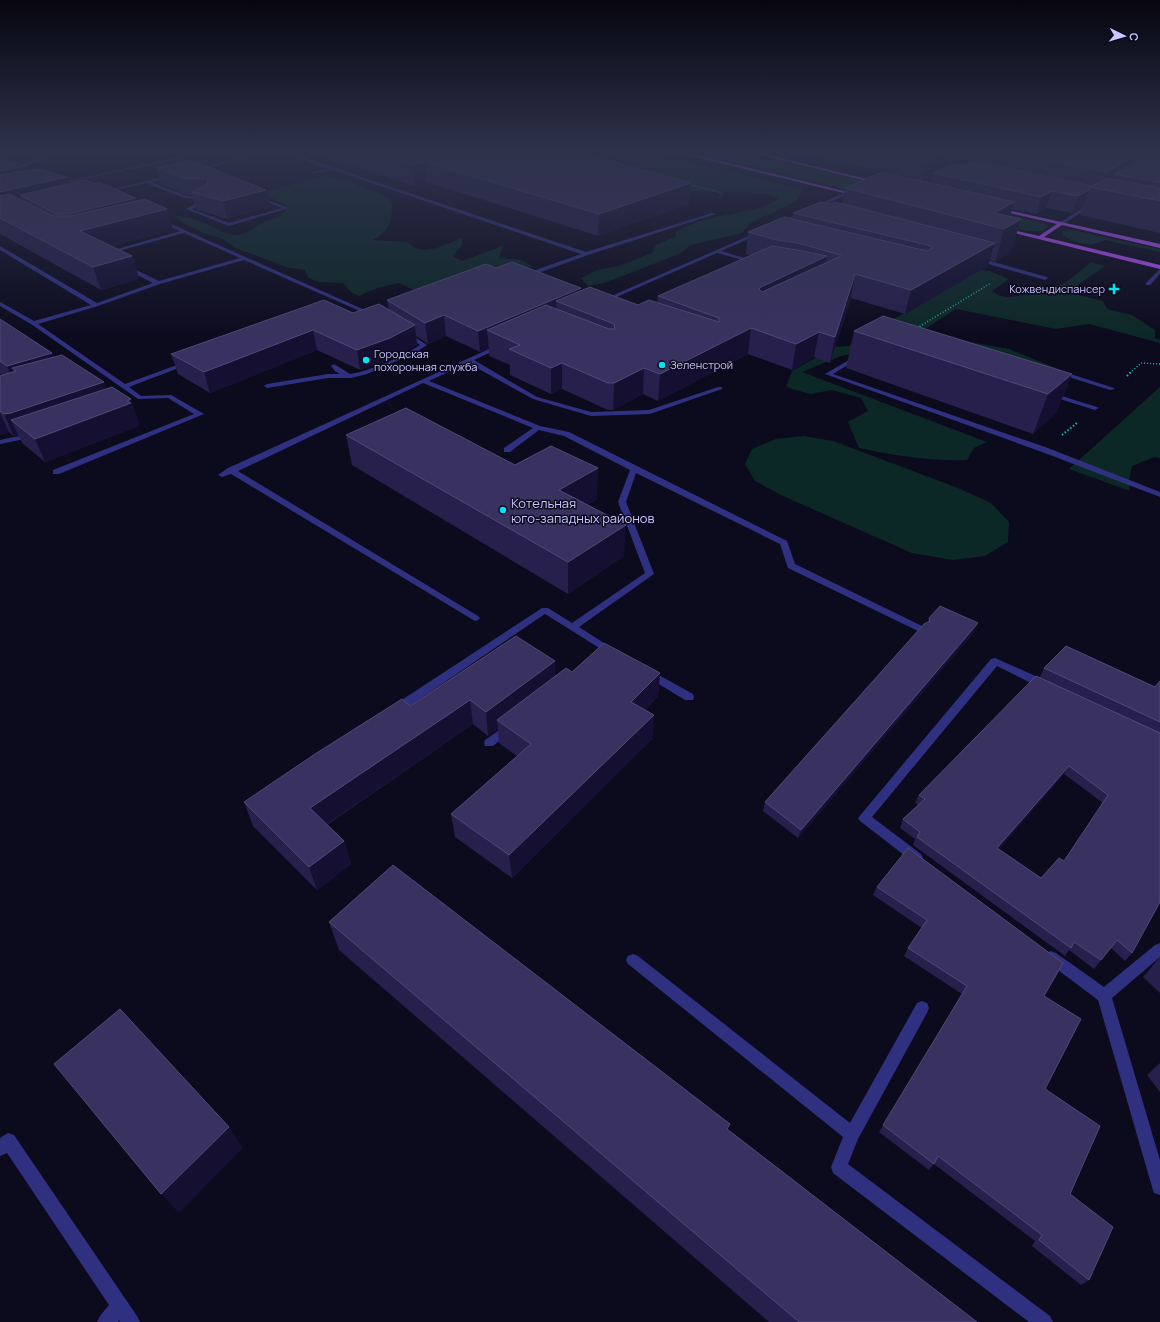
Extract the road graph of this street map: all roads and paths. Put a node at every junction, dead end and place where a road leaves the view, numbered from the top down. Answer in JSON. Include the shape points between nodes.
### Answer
{"nodes":[{"id":1,"x":202,"y":215,"type":"edge"},
{"id":2,"x":265,"y":215,"type":"edge"},
{"id":3,"x":469,"y":215,"type":"edge"},
{"id":4,"x":712,"y":215,"type":"edge"},
{"id":5,"x":799,"y":215,"type":"edge"},
{"id":6,"x":1021,"y":215,"type":"edge"},
{"id":7,"x":1074,"y":215,"type":"edge"},
{"id":8,"x":151,"y":216,"type":"edge"},
{"id":9,"x":1060,"y":224,"type":"junction"},
{"id":10,"x":1002,"y":229,"type":"edge"},
{"id":11,"x":185,"y":231,"type":"junction"},
{"id":12,"x":762,"y":231,"type":"junction"},
{"id":13,"x":770,"y":233,"type":"edge"},
{"id":14,"x":1040,"y":238,"type":"junction"},
{"id":15,"x":1160,"y":246,"type":"edge"},
{"id":16,"x":0,"y":248,"type":"edge"},
{"id":17,"x":716,"y":251,"type":"junction"},
{"id":18,"x":586,"y":254,"type":"junction"},
{"id":19,"x":969,"y":257,"type":"edge"},
{"id":20,"x":106,"y":258,"type":"edge"},
{"id":21,"x":244,"y":258,"type":"junction"},
{"id":22,"x":119,"y":264,"type":"edge"},
{"id":23,"x":764,"y":265,"type":"edge"},
{"id":24,"x":1160,"y":267,"type":"edge"},
{"id":25,"x":1014,"y":269,"type":"junction"},
{"id":26,"x":1160,"y":271,"type":"edge"},
{"id":27,"x":515,"y":275,"type":"edge"},
{"id":28,"x":1045,"y":278,"type":"dead end"},
{"id":29,"x":158,"y":283,"type":"junction"},
{"id":30,"x":1148,"y":284,"type":"dead end"},
{"id":31,"x":346,"y":303,"type":"junction"},
{"id":32,"x":96,"y":304,"type":"junction"},
{"id":33,"x":1,"y":305,"type":"edge"},
{"id":34,"x":339,"y":306,"type":"edge"},
{"id":35,"x":606,"y":306,"type":"edge"},
{"id":36,"x":378,"y":317,"type":"edge"},
{"id":37,"x":33,"y":323,"type":"junction"},
{"id":38,"x":917,"y":328,"type":"edge"},
{"id":39,"x":397,"y":329,"type":"edge"},
{"id":40,"x":503,"y":344,"type":"edge"},
{"id":41,"x":862,"y":355,"type":"edge"},
{"id":42,"x":468,"y":360,"type":"junction"},
{"id":43,"x":191,"y":362,"type":"edge"},
{"id":44,"x":334,"y":366,"type":"dead end"},
{"id":45,"x":1052,"y":370,"type":"edge"},
{"id":46,"x":351,"y":376,"type":"junction"},
{"id":47,"x":423,"y":381,"type":"junction"},
{"id":48,"x":267,"y":386,"type":"dead end"},
{"id":49,"x":124,"y":387,"type":"junction"},
{"id":50,"x":720,"y":388,"type":"dead end"},
{"id":51,"x":1112,"y":389,"type":"dead end"},
{"id":52,"x":1041,"y":392,"type":"edge"},
{"id":53,"x":1095,"y":408,"type":"dead end"},
{"id":54,"x":538,"y":428,"type":"junction"},
{"id":55,"x":37,"y":434,"type":"edge"},
{"id":56,"x":0,"y":442,"type":"edge"},
{"id":57,"x":507,"y":450,"type":"dead end"},
{"id":58,"x":634,"y":469,"type":"junction"},
{"id":59,"x":230,"y":470,"type":"junction"},
{"id":60,"x":56,"y":472,"type":"dead end"},
{"id":61,"x":222,"y":475,"type":"dead end"},
{"id":62,"x":1160,"y":495,"type":"edge"},
{"id":63,"x":475,"y":618,"type":"dead end"},
{"id":64,"x":573,"y":627,"type":"junction"},
{"id":65,"x":921,"y":629,"type":"edge"},
{"id":66,"x":623,"y":659,"type":"edge"},
{"id":67,"x":637,"y":666,"type":"edge"},
{"id":68,"x":1053,"y":689,"type":"edge"},
{"id":69,"x":689,"y":697,"type":"dead end"},
{"id":70,"x":387,"y":715,"type":"edge"},
{"id":71,"x":515,"y":723,"type":"edge"},
{"id":72,"x":489,"y":742,"type":"dead end"},
{"id":73,"x":927,"y":865,"type":"edge"},
{"id":74,"x":1041,"y":949,"type":"edge"},
{"id":75,"x":1160,"y":950,"type":"edge"},
{"id":76,"x":633,"y":960,"type":"dead end"},
{"id":77,"x":1104,"y":996,"type":"junction"},
{"id":78,"x":922,"y":1008,"type":"dead end"},
{"id":79,"x":852,"y":1134,"type":"junction"},
{"id":80,"x":0,"y":1148,"type":"edge"},
{"id":81,"x":1160,"y":1187,"type":"edge"},
{"id":82,"x":120,"y":1307,"type":"junction"},
{"id":83,"x":106,"y":1322,"type":"edge"},
{"id":84,"x":131,"y":1322,"type":"edge"},
{"id":85,"x":1044,"y":1322,"type":"edge"}],
"edges":[{"from":1,"to":2,"type":"lane","via":[[229,226]]},
{"from":3,"to":18,"type":"lane"},
{"from":4,"to":18,"type":"lane"},
{"from":5,"to":12,"type":"lane"},
{"from":6,"to":9,"type":"main road"},
{"from":7,"to":9,"type":"lane"},
{"from":8,"to":11,"type":"lane"},
{"from":9,"to":14,"type":"main road"},
{"from":9,"to":15,"type":"main road"},
{"from":10,"to":14,"type":"main road"},
{"from":11,"to":20,"type":"lane","via":[[100,254]]},
{"from":11,"to":21,"type":"lane"},
{"from":12,"to":13,"type":"lane"},
{"from":12,"to":17,"type":"lane"},
{"from":14,"to":24,"type":"main road"},
{"from":16,"to":32,"type":"lane"},
{"from":17,"to":23,"type":"lane"},
{"from":17,"to":35,"type":"lane","via":[[599,303]]},
{"from":18,"to":27,"type":"lane","via":[[531,274]]},
{"from":19,"to":25,"type":"lane"},
{"from":21,"to":29,"type":"lane"},
{"from":21,"to":31,"type":"lane"},
{"from":22,"to":29,"type":"lane"},
{"from":25,"to":28,"type":"lane"},
{"from":25,"to":38,"type":"path"},
{"from":26,"to":30,"type":"lane"},
{"from":29,"to":32,"type":"lane"},
{"from":31,"to":34,"type":"lane"},
{"from":31,"to":36,"type":"lane"},
{"from":32,"to":37,"type":"lane"},
{"from":33,"to":37,"type":"lane"},
{"from":37,"to":49,"type":"lane","via":[[89,367]]},
{"from":39,"to":46,"type":"lane","via":[[424,345],[365,373]]},
{"from":40,"to":42,"type":"lane"},
{"from":41,"to":62,"type":"lane","via":[[828,374],[1045,450]]},
{"from":42,"to":47,"type":"lane"},
{"from":42,"to":50,"type":"lane","via":[[535,398],[591,414],[650,412]]},
{"from":43,"to":49,"type":"lane"},
{"from":44,"to":46,"type":"lane"},
{"from":45,"to":51,"type":"lane"},
{"from":46,"to":48,"type":"lane","via":[[328,376]]},
{"from":47,"to":54,"type":"lane"},
{"from":47,"to":59,"type":"lane"},
{"from":49,"to":60,"type":"lane","via":[[137,400],[169,396],[200,414]]},
{"from":52,"to":53,"type":"lane"},
{"from":54,"to":57,"type":"lane"},
{"from":54,"to":58,"type":"lane","via":[[566,434]]},
{"from":55,"to":56,"type":"lane"},
{"from":58,"to":64,"type":"lane","via":[[622,502],[650,574]]},
{"from":58,"to":65,"type":"lane","via":[[784,543],[791,566]]},
{"from":59,"to":61,"type":"lane"},
{"from":59,"to":63,"type":"lane"},
{"from":64,"to":66,"type":"lane","via":[[607,653]]},
{"from":64,"to":70,"type":"lane","via":[[545,610]]},
{"from":67,"to":69,"type":"lane"},
{"from":68,"to":73,"type":"lane","via":[[995,661],[864,818]]},
{"from":71,"to":72,"type":"lane"},
{"from":74,"to":77,"type":"lane"},
{"from":75,"to":77,"type":"lane"},
{"from":76,"to":79,"type":"lane"},
{"from":77,"to":81,"type":"lane"},
{"from":78,"to":79,"type":"lane"},
{"from":79,"to":85,"type":"lane","via":[[839,1167]]},
{"from":80,"to":82,"type":"lane","via":[[8,1141]]},
{"from":82,"to":83,"type":"lane"},
{"from":82,"to":84,"type":"lane"}]}
